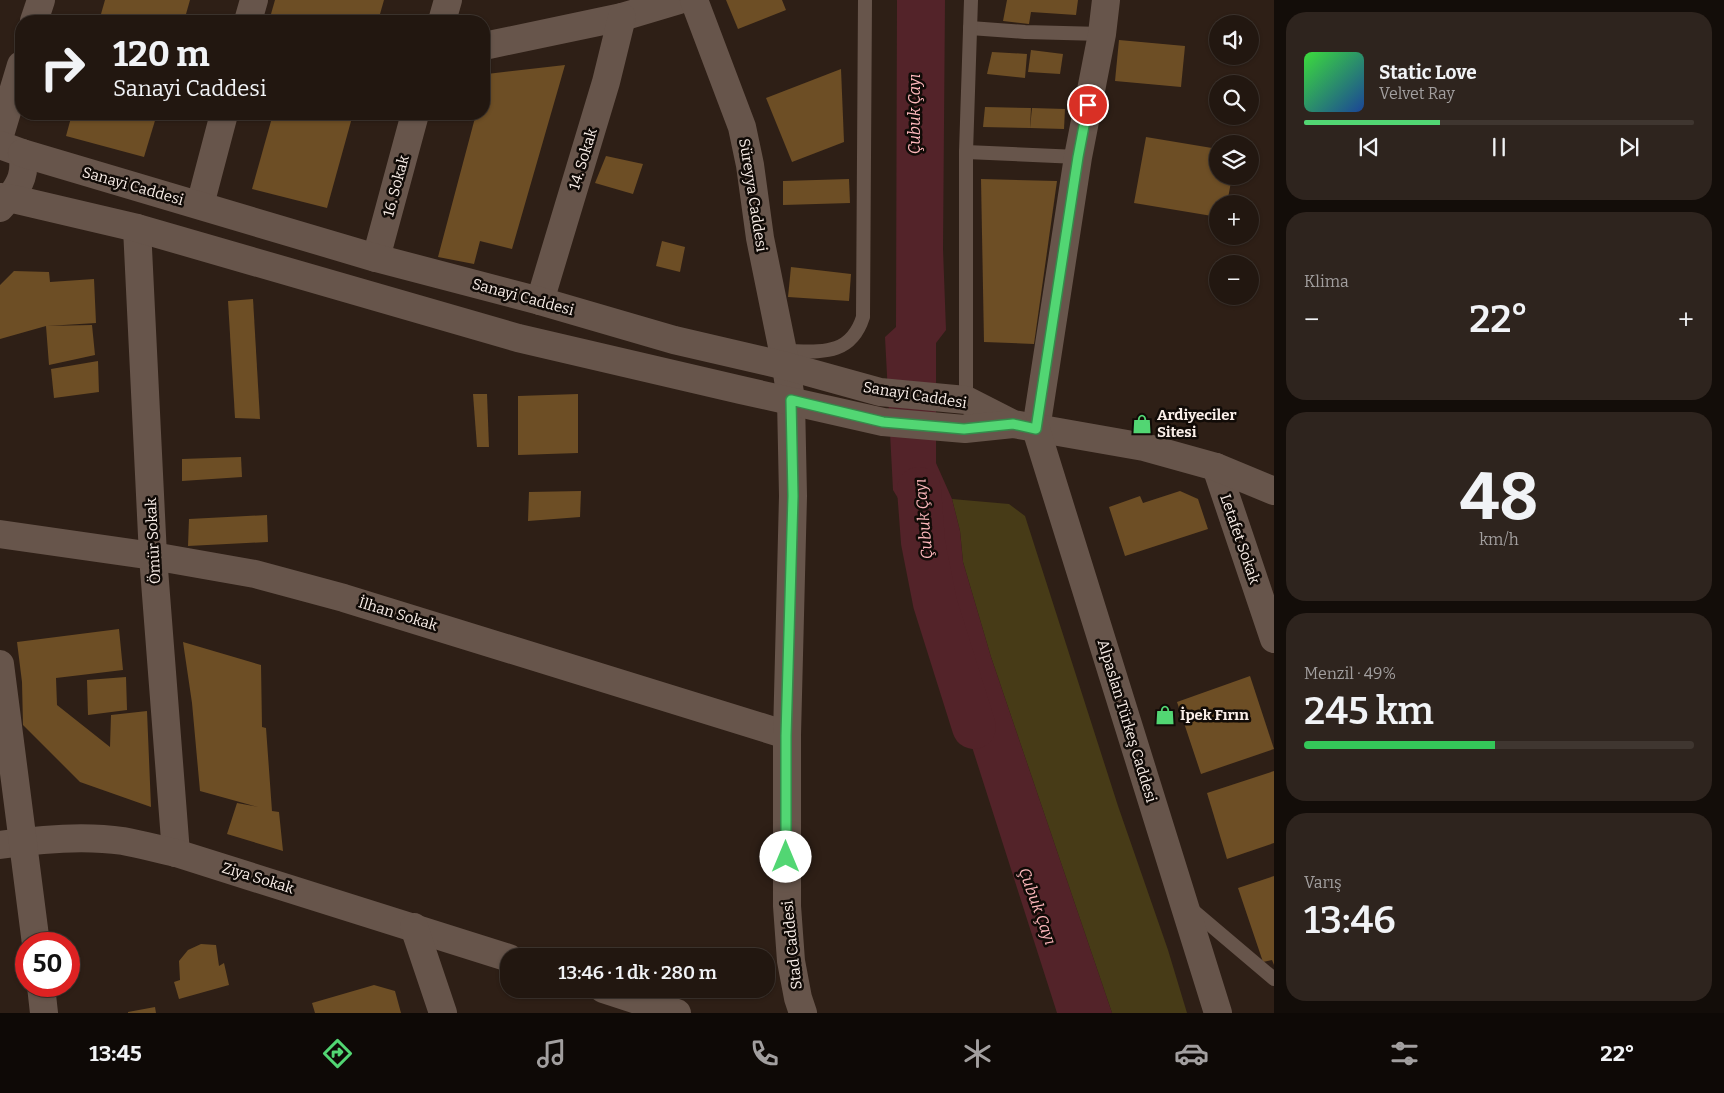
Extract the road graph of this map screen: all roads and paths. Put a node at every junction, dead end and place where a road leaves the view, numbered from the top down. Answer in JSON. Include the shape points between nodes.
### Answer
{"nodes":[{"id":1,"x":41,"y":0,"type":"edge"},
{"id":2,"x":254,"y":0,"type":"edge"},
{"id":3,"x":448,"y":0,"type":"edge"},
{"id":4,"x":679,"y":0,"type":"edge"},
{"id":5,"x":694,"y":0,"type":"edge"},
{"id":6,"x":866,"y":0,"type":"edge"},
{"id":7,"x":971,"y":0,"type":"edge"},
{"id":8,"x":1106,"y":0,"type":"edge"},
{"id":9,"x":36,"y":15,"type":"edge"},
{"id":10,"x":250,"y":15,"type":"edge"},
{"id":11,"x":444,"y":15,"type":"edge"},
{"id":12,"x":622,"y":17,"type":"junction"},
{"id":13,"x":970,"y":28,"type":"junction"},
{"id":14,"x":1102,"y":34,"type":"junction"},
{"id":15,"x":490,"y":45,"type":"edge"},
{"id":16,"x":15,"y":84,"type":"edge"},
{"id":17,"x":222,"y":120,"type":"edge"},
{"id":18,"x":413,"y":120,"type":"edge"},
{"id":19,"x":0,"y":135,"type":"edge"},
{"id":20,"x":11,"y":149,"type":"edge"},
{"id":21,"x":966,"y":152,"type":"junction"},
{"id":22,"x":1078,"y":157,"type":"junction"},
{"id":23,"x":3,"y":201,"type":"edge"},
{"id":24,"x":200,"y":205,"type":"junction"},
{"id":25,"x":137,"y":228,"type":"junction"},
{"id":26,"x":376,"y":258,"type":"junction"},
{"id":27,"x":540,"y":300,"type":"junction"},
{"id":28,"x":784,"y":359,"type":"junction"},
{"id":29,"x":791,"y":400,"type":"junction"},
{"id":30,"x":966,"y":400,"type":"junction"},
{"id":31,"x":1024,"y":426,"type":"junction"},
{"id":32,"x":1216,"y":467,"type":"junction"},
{"id":33,"x":1274,"y":491,"type":"edge"},
{"id":34,"x":0,"y":534,"type":"edge"},
{"id":35,"x":153,"y":556,"type":"junction"},
{"id":36,"x":1274,"y":639,"type":"edge"},
{"id":37,"x":0,"y":664,"type":"edge"},
{"id":38,"x":786,"y":736,"type":"junction"},
{"id":39,"x":12,"y":843,"type":"edge"},
{"id":40,"x":176,"y":853,"type":"junction"},
{"id":41,"x":1184,"y":903,"type":"junction"},
{"id":42,"x":414,"y":927,"type":"junction"},
{"id":43,"x":33,"y":932,"type":"edge"},
{"id":44,"x":500,"y":955,"type":"edge"},
{"id":45,"x":1274,"y":979,"type":"edge"},
{"id":46,"x":42,"y":997,"type":"edge"},
{"id":47,"x":631,"y":998,"type":"edge"},
{"id":48,"x":44,"y":1013,"type":"edge"},
{"id":49,"x":443,"y":1013,"type":"edge"},
{"id":50,"x":677,"y":1013,"type":"edge"},
{"id":51,"x":803,"y":1013,"type":"edge"},
{"id":52,"x":1218,"y":1013,"type":"edge"}],
"edges":[{"from":1,"to":9,"type":"street"},
{"from":2,"to":10,"type":"street"},
{"from":3,"to":11,"type":"street"},
{"from":4,"to":12,"type":"street"},
{"from":5,"to":28,"type":"street","name":"Süreyya Caddesi","via":[[742,127]]},
{"from":6,"to":28,"type":"lane","via":[[863,317],[855,335],[839,348]]},
{"from":7,"to":13,"type":"lane"},
{"from":8,"to":14,"type":"street"},
{"from":12,"to":15,"type":"street"},
{"from":12,"to":27,"type":"street","name":"14. Sokak","via":[[606,82]]},
{"from":13,"to":14,"type":"lane"},
{"from":13,"to":21,"type":"lane"},
{"from":14,"to":22,"type":"street"},
{"from":16,"to":19,"type":"street"},
{"from":17,"to":24,"type":"street"},
{"from":18,"to":26,"type":"street","name":"16. Sokak"},
{"from":20,"to":23,"type":"street","name":"Sanayi Caddesi","via":[[24,172],[22,181]]},
{"from":20,"to":24,"type":"street","name":"Sanayi Caddesi"},
{"from":21,"to":22,"type":"lane"},
{"from":21,"to":30,"type":"lane"},
{"from":22,"to":31,"type":"street"},
{"from":23,"to":25,"type":"street","name":"Sanayi Caddesi"},
{"from":24,"to":26,"type":"street","name":"Sanayi Caddesi"},
{"from":25,"to":29,"type":"street","name":"Sanayi Caddesi","via":[[518,338]]},
{"from":25,"to":35,"type":"street","name":"Ömür Sokak"},
{"from":26,"to":27,"type":"street","name":"Sanayi Caddesi"},
{"from":27,"to":28,"type":"street","name":"Sanayi Caddesi","via":[[674,340]]},
{"from":28,"to":29,"type":"street","name":"Stad Caddesi"},
{"from":28,"to":30,"type":"street","name":"Sanayi Caddesi","via":[[880,392]]},
{"from":29,"to":31,"type":"street","name":"Sanayi Caddesi","via":[[883,422],[964,429]]},
{"from":29,"to":38,"type":"street","name":"Stad Caddesi","via":[[793,496]]},
{"from":30,"to":31,"type":"street","name":"Sanayi Caddesi"},
{"from":31,"to":32,"type":"street","via":[[1144,447]]},
{"from":31,"to":41,"type":"street","name":"Alpaslan Türkeş Caddesi"},
{"from":32,"to":33,"type":"street"},
{"from":32,"to":36,"type":"street","name":"Letafet Sokak"},
{"from":34,"to":35,"type":"street","name":"İlhan Sokak"},
{"from":35,"to":38,"type":"street","name":"İlhan Sokak","via":[[255,574],[344,598]]},
{"from":35,"to":40,"type":"street","name":"Ömür Sokak"},
{"from":37,"to":39,"type":"street"},
{"from":38,"to":51,"type":"street","name":"Stad Caddesi","via":[[787,906],[791,961]]},
{"from":39,"to":40,"type":"street","name":"Ziya Sokak","via":[[82,838],[122,841]]},
{"from":39,"to":43,"type":"street"},
{"from":40,"to":42,"type":"street","name":"Ziya Sokak"},
{"from":41,"to":45,"type":"lane"},
{"from":41,"to":52,"type":"street","name":"Alpaslan Türkeş Caddesi"},
{"from":42,"to":44,"type":"street","name":"Ziya Sokak"},
{"from":42,"to":49,"type":"street"},
{"from":46,"to":48,"type":"street"},
{"from":47,"to":50,"type":"street"}]}
